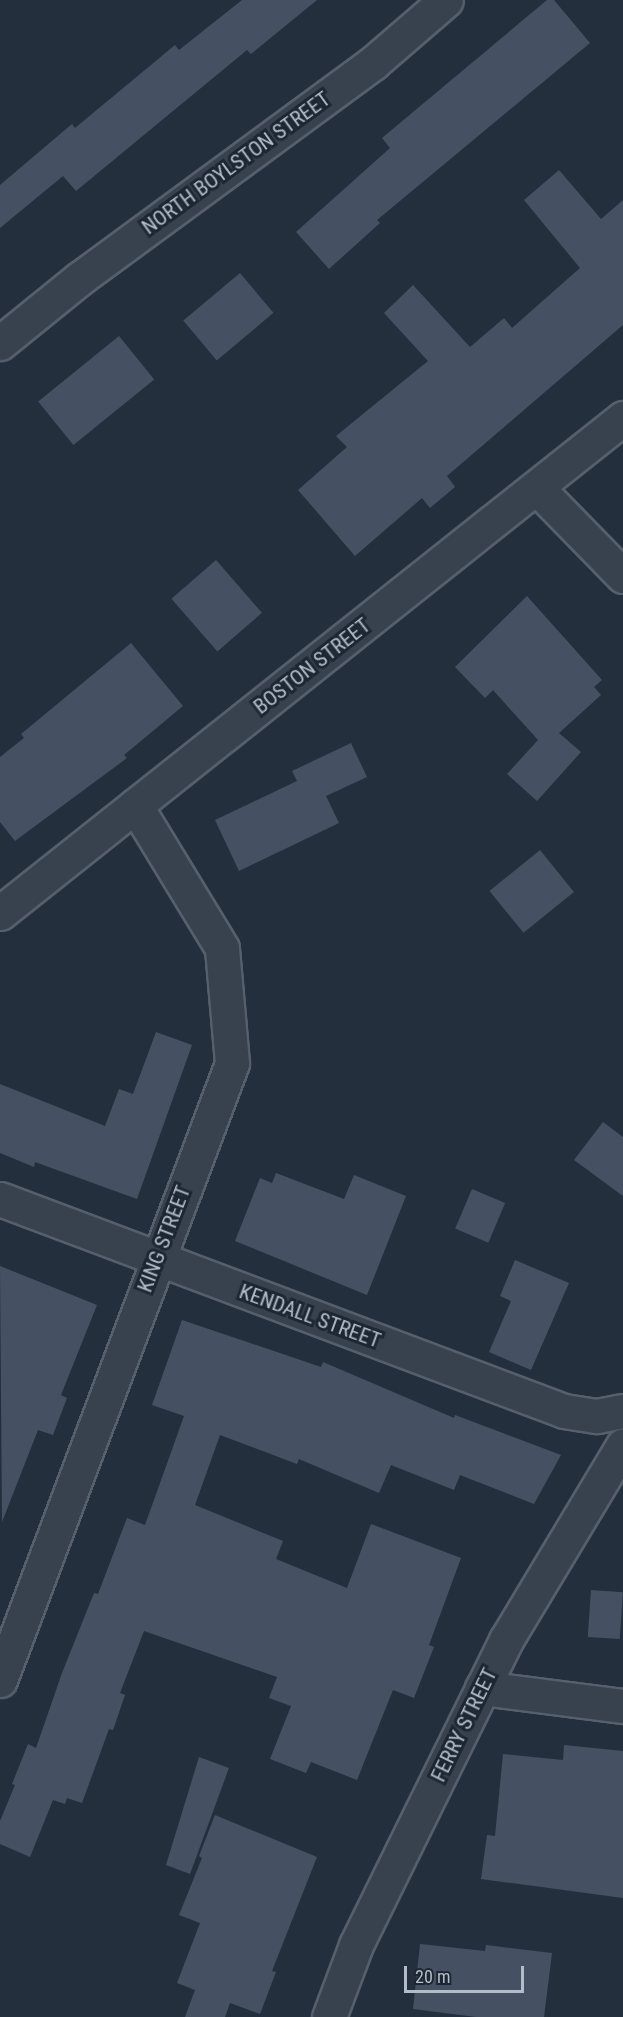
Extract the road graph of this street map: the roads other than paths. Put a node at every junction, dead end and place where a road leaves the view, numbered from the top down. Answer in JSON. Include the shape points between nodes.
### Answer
{"nodes":[{"id":1,"x":446,"y":0,"type":"edge"},
{"id":2,"x":11,"y":334,"type":"edge"},
{"id":3,"x":623,"y":418,"type":"edge"},
{"id":4,"x":537,"y":488,"type":"junction"},
{"id":5,"x":623,"y":576,"type":"edge"},
{"id":6,"x":135,"y":805,"type":"junction"},
{"id":7,"x":0,"y":913,"type":"edge"},
{"id":8,"x":0,"y":1199,"type":"edge"},
{"id":9,"x":156,"y":1260,"type":"junction"},
{"id":10,"x":623,"y":1411,"type":"edge"},
{"id":11,"x":623,"y":1445,"type":"edge"},
{"id":12,"x":0,"y":1680,"type":"edge"},
{"id":13,"x":482,"y":1688,"type":"junction"},
{"id":14,"x":623,"y":1706,"type":"edge"},
{"id":15,"x":329,"y":2017,"type":"edge"}],
"edges":[{"from":1,"to":2,"type":"street","name":"NORTH BOYLSTON STREET","via":[[373,63],[79,279]]},
{"from":3,"to":4,"type":"street","name":"BOSTON STREET"},
{"from":4,"to":5,"type":"street"},
{"from":4,"to":6,"type":"street","name":"BOSTON STREET"},
{"from":6,"to":7,"type":"street","name":"BOSTON STREET"},
{"from":6,"to":9,"type":"street","name":"KING STREET","via":[[222,948],[232,1063]]},
{"from":8,"to":9,"type":"street","name":"KENDALL STREET"},
{"from":9,"to":10,"type":"street","name":"KENDALL STREET","via":[[564,1411],[597,1416]]},
{"from":9,"to":12,"type":"street","name":"KING STREET"},
{"from":11,"to":13,"type":"street","name":"FERRY STREET","via":[[506,1640]]},
{"from":13,"to":14,"type":"street"},
{"from":13,"to":15,"type":"street","name":"FERRY STREET","via":[[356,1945]]}]}
